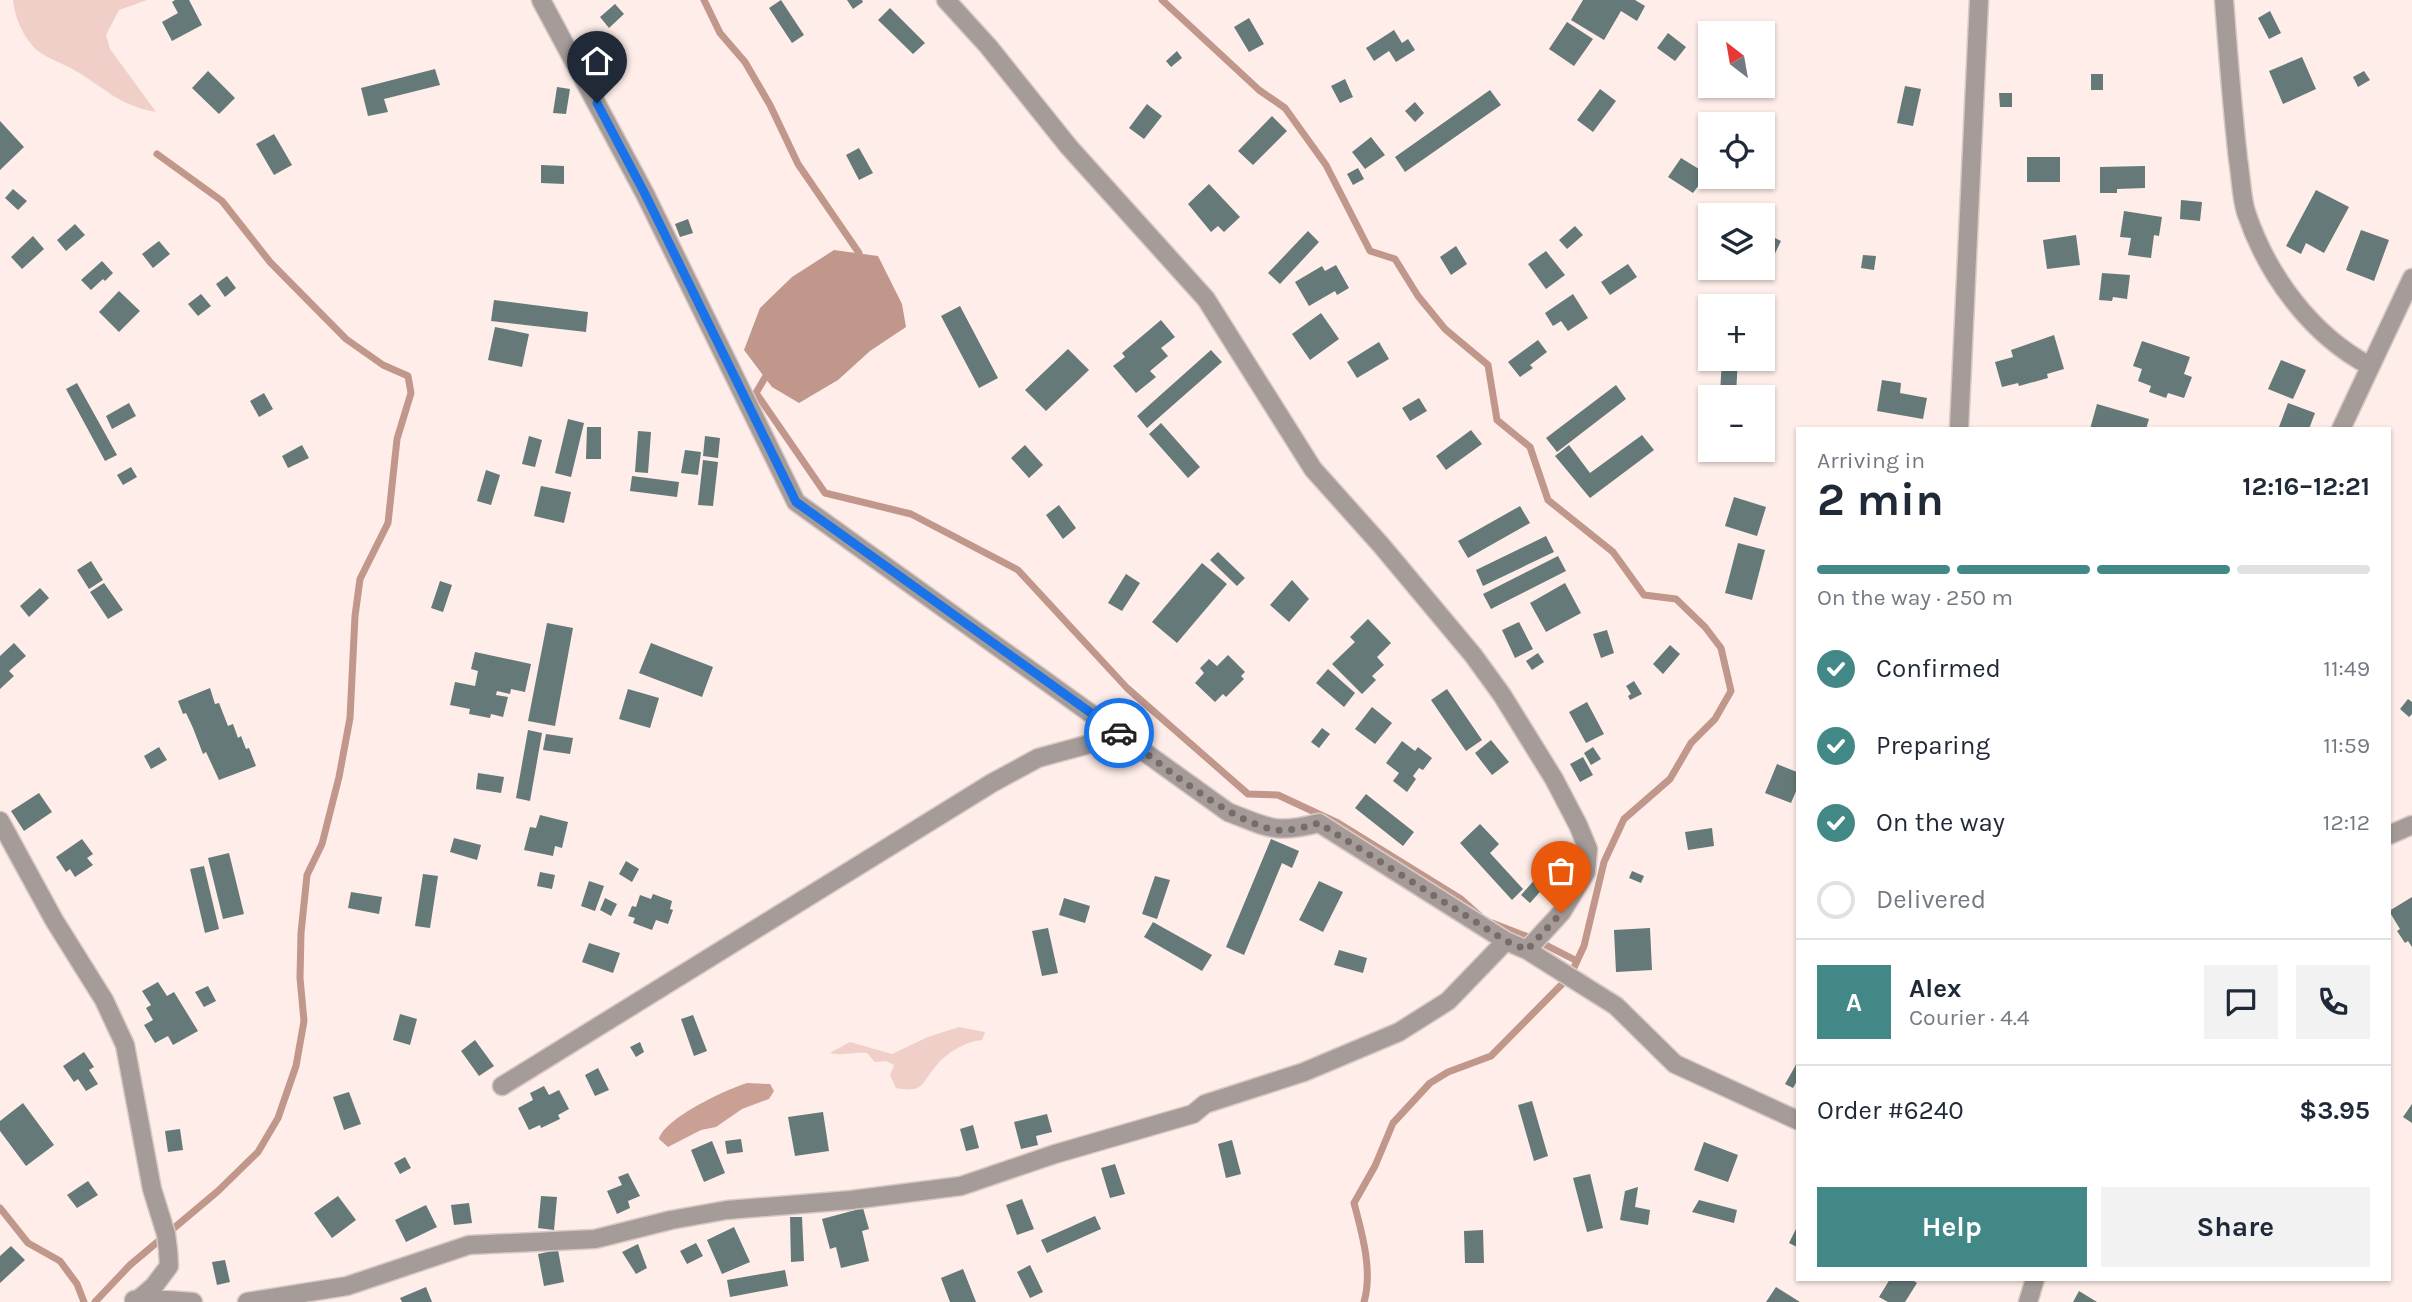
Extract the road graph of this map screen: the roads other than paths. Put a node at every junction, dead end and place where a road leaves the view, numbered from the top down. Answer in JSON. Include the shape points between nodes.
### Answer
{"nodes":[{"id":1,"x":541,"y":0,"type":"edge"},
{"id":2,"x":946,"y":0,"type":"edge"},
{"id":3,"x":1979,"y":0,"type":"edge"},
{"id":4,"x":2224,"y":0,"type":"edge"},
{"id":5,"x":2412,"y":278,"type":"edge"},
{"id":6,"x":2370,"y":366,"type":"junction"},
{"id":7,"x":1959,"y":427,"type":"edge"},
{"id":8,"x":2342,"y":427,"type":"edge"},
{"id":9,"x":1114,"y":730,"type":"junction"},
{"id":10,"x":0,"y":821,"type":"edge"},
{"id":11,"x":2412,"y":824,"type":"edge"},
{"id":12,"x":2391,"y":834,"type":"edge"},
{"id":13,"x":1506,"y":941,"type":"junction"},
{"id":14,"x":1527,"y":950,"type":"junction"},
{"id":15,"x":502,"y":1086,"type":"dead end"},
{"id":16,"x":1796,"y":1120,"type":"edge"},
{"id":17,"x":2034,"y":1281,"type":"edge"},
{"id":18,"x":135,"y":1300,"type":"edge"},
{"id":19,"x":193,"y":1302,"type":"edge"},
{"id":20,"x":247,"y":1302,"type":"edge"},
{"id":21,"x":2028,"y":1302,"type":"edge"}],
"edges":[{"from":1,"to":9,"type":"street","via":[[645,194],[796,502]]},
{"from":2,"to":14,"type":"street","via":[[1069,147],[1206,299],[1313,469],[1473,654],[1547,768],[1588,849],[1586,872],[1561,913]]},
{"from":3,"to":7,"type":"street"},
{"from":4,"to":6,"type":"street","via":[[2245,210],[2266,258],[2295,302],[2344,353]]},
{"from":5,"to":6,"type":"street"},
{"from":6,"to":8,"type":"street"},
{"from":9,"to":13,"type":"street","via":[[1228,812],[1272,829],[1319,823]]},
{"from":9,"to":15,"type":"street","via":[[1086,745],[1038,758],[992,783]]},
{"from":10,"to":18,"type":"street","via":[[104,1000],[125,1045],[169,1266],[154,1286]]},
{"from":11,"to":12,"type":"street"},
{"from":13,"to":14,"type":"street"},
{"from":13,"to":20,"type":"street","via":[[1448,1001],[1399,1032],[1304,1072],[1205,1104],[1194,1114],[961,1186],[727,1210],[595,1239],[469,1244],[347,1286]]},
{"from":14,"to":16,"type":"street","via":[[1616,1006],[1675,1064]]},
{"from":17,"to":21,"type":"street"},
{"from":18,"to":19,"type":"street"}]}
